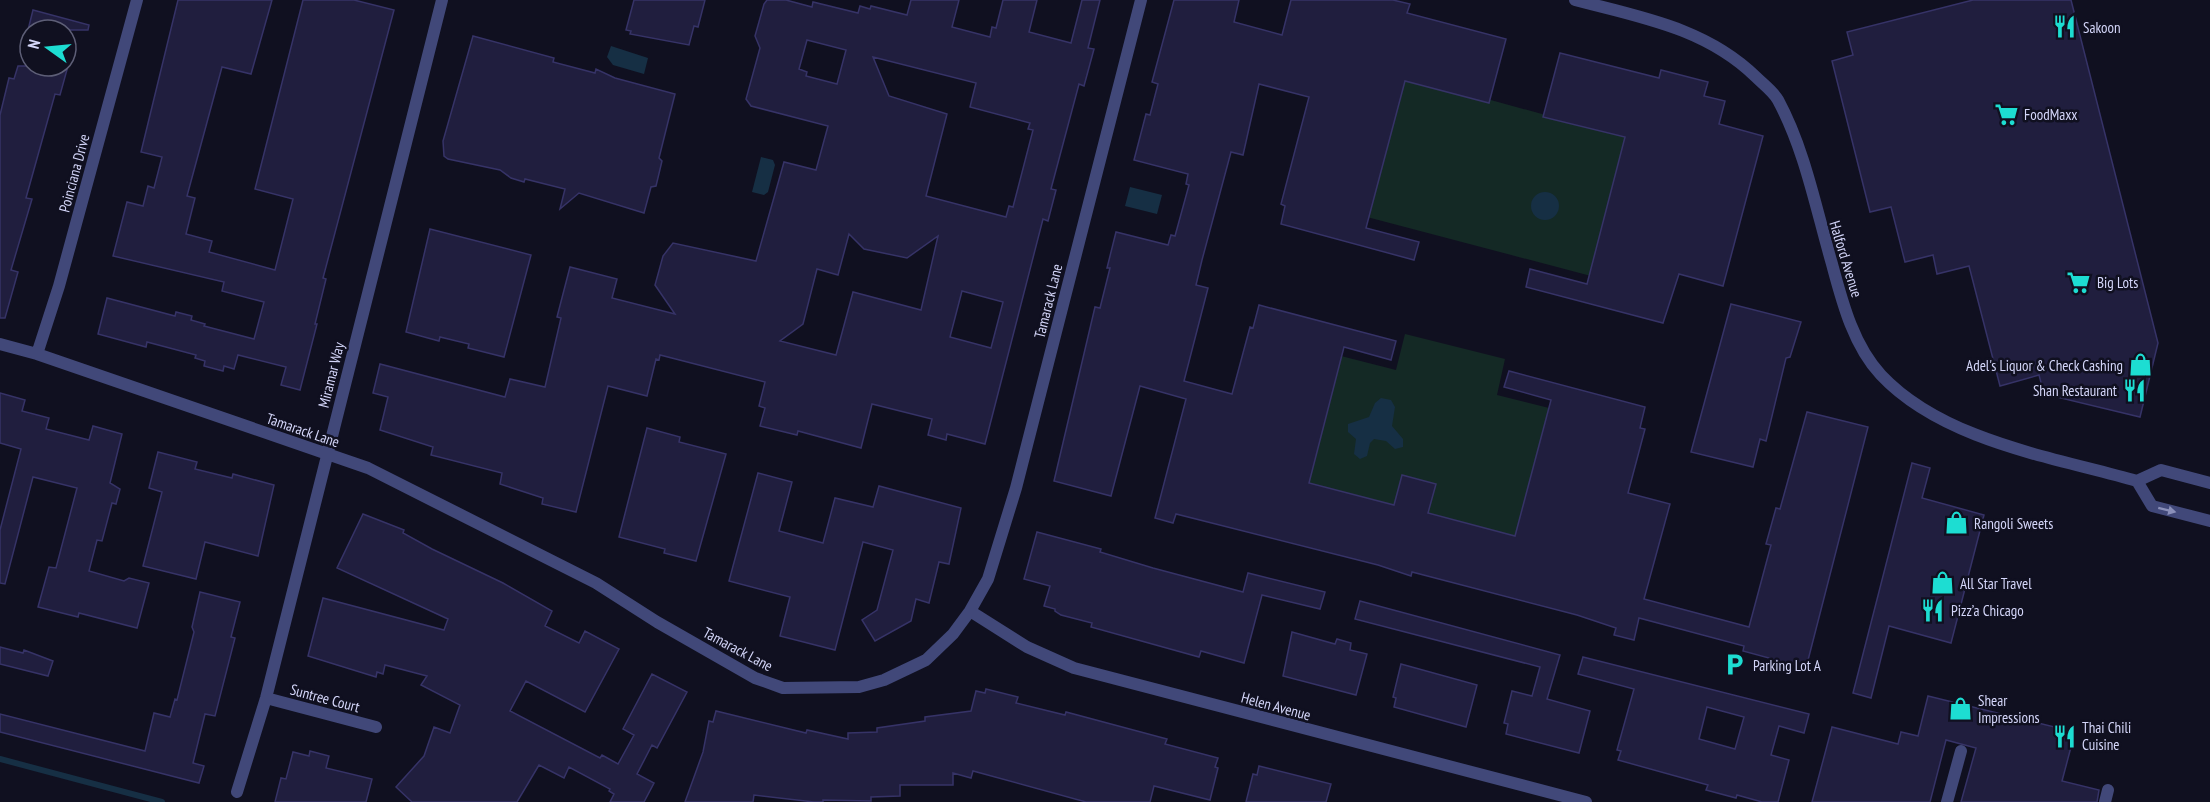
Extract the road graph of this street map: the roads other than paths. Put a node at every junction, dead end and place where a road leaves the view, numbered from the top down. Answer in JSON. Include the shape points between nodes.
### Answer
{"nodes":[{"id":1,"x":137,"y":0,"type":"edge"},
{"id":2,"x":442,"y":0,"type":"edge"},
{"id":3,"x":1141,"y":0,"type":"edge"},
{"id":4,"x":1575,"y":0,"type":"edge"},
{"id":5,"x":0,"y":344,"type":"edge"},
{"id":6,"x":37,"y":354,"type":"junction"},
{"id":7,"x":326,"y":454,"type":"junction"},
{"id":8,"x":2137,"y":481,"type":"junction"},
{"id":9,"x":2210,"y":483,"type":"edge"},
{"id":10,"x":2210,"y":521,"type":"edge"},
{"id":11,"x":970,"y":611,"type":"junction"},
{"id":12,"x":266,"y":698,"type":"junction"},
{"id":13,"x":376,"y":727,"type":"dead end"},
{"id":14,"x":1960,"y":751,"type":"dead end"},
{"id":15,"x":237,"y":792,"type":"dead end"},
{"id":16,"x":1586,"y":802,"type":"edge"},
{"id":17,"x":1947,"y":802,"type":"edge"}],
"edges":[{"from":1,"to":6,"type":"street","name":"Poinciana Drive"},
{"from":2,"to":7,"type":"street","name":"Miramar Way"},
{"from":3,"to":11,"type":"street","name":"Tamarack Lane","via":[[1016,488],[988,579]]},
{"from":4,"to":8,"type":"street","name":"Halford Avenue","via":[[1676,26],[1700,37],[1738,60],[1777,98],[1800,153],[1855,337],[1879,373],[1898,392],[1958,429]]},
{"from":5,"to":6,"type":"street","name":"Tamarack Lane"},
{"from":6,"to":7,"type":"street","name":"Tamarack Lane"},
{"from":7,"to":11,"type":"street","name":"Tamarack Lane","via":[[368,468],[585,577],[755,678],[783,688],[859,687],[884,680],[926,660]]},
{"from":7,"to":12,"type":"street","name":"Miramar Way"},
{"from":8,"to":9,"type":"street","via":[[2161,470]]},
{"from":8,"to":10,"type":"street","one_way":true,"via":[[2152,506]]},
{"from":11,"to":16,"type":"street","name":"Helen Avenue","via":[[1027,647],[1074,668]]},
{"from":12,"to":13,"type":"street","name":"Suntree Court"},
{"from":12,"to":15,"type":"street","name":"Miramar Way"},
{"from":14,"to":17,"type":"street"}]}
